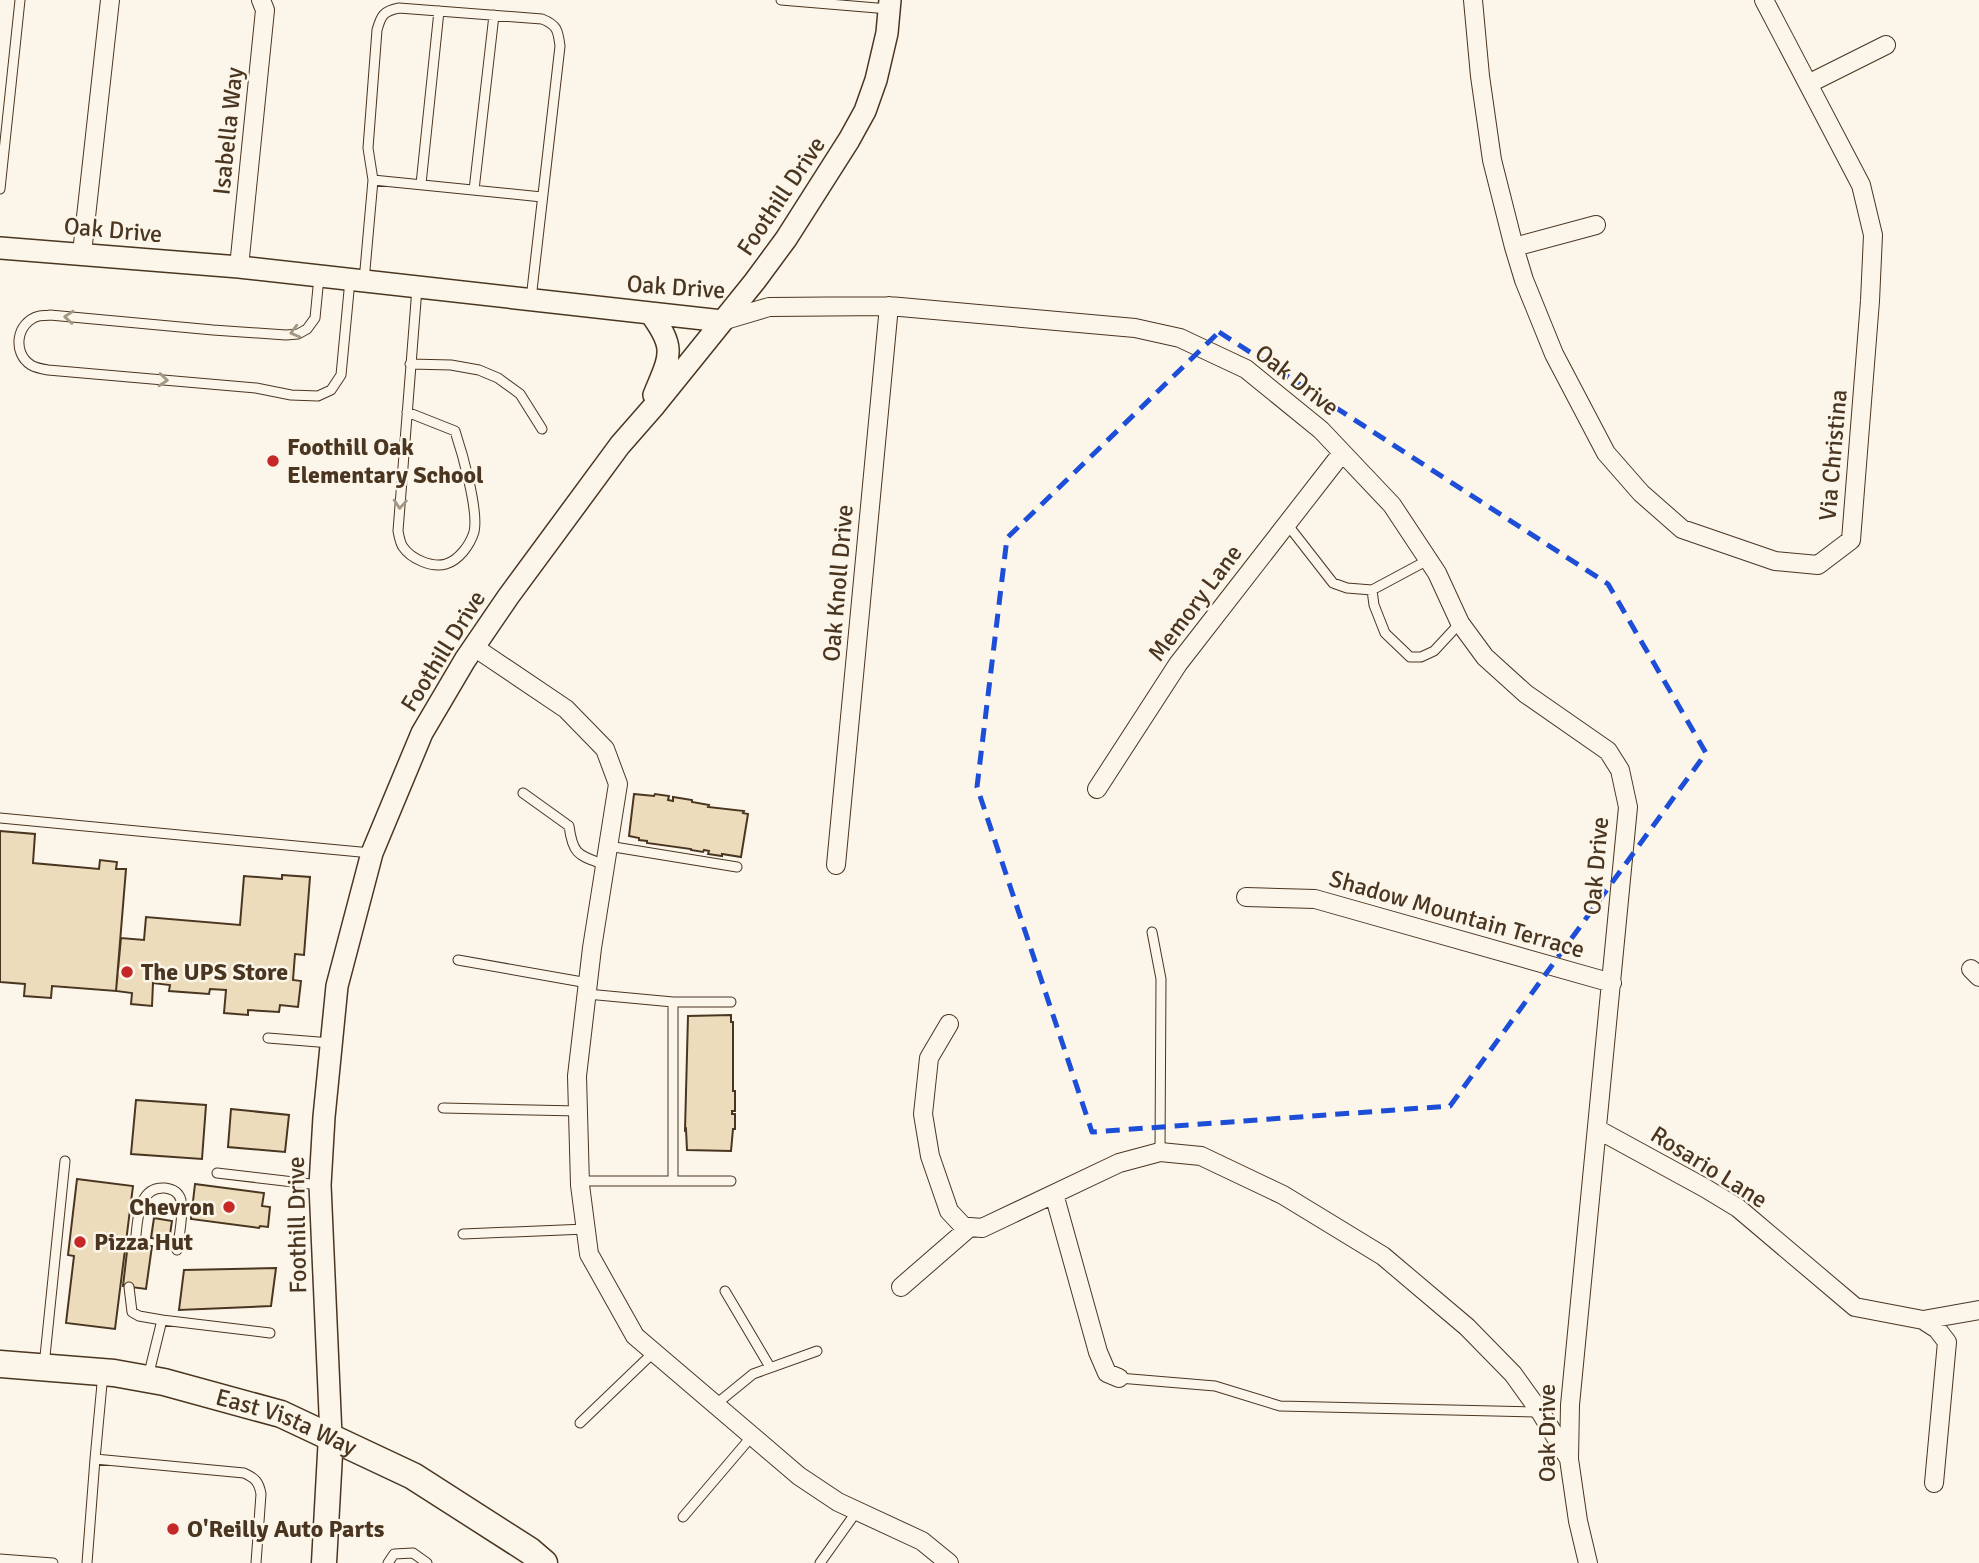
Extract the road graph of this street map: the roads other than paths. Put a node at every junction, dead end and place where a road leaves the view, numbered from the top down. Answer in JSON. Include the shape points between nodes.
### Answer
{"nodes":[{"id":1,"x":20,"y":0,"type":"edge"},
{"id":2,"x":110,"y":0,"type":"edge"},
{"id":3,"x":261,"y":0,"type":"edge"},
{"id":4,"x":781,"y":0,"type":"edge"},
{"id":5,"x":1473,"y":0,"type":"edge"},
{"id":6,"x":1764,"y":0,"type":"edge"},
{"id":7,"x":890,"y":4,"type":"edge"},
{"id":8,"x":439,"y":11,"type":"junction"},
{"id":9,"x":494,"y":15,"type":"junction"},
{"id":10,"x":1886,"y":45,"type":"dead end"},
{"id":11,"x":1808,"y":84,"type":"junction"},
{"id":12,"x":4,"y":130,"type":"edge"},
{"id":13,"x":1,"y":169,"type":"edge"},
{"id":14,"x":373,"y":180,"type":"junction"},
{"id":15,"x":421,"y":184,"type":"junction"},
{"id":16,"x":0,"y":189,"type":"edge"},
{"id":17,"x":474,"y":190,"type":"junction"},
{"id":18,"x":542,"y":197,"type":"junction"},
{"id":19,"x":1596,"y":225,"type":"dead end"},
{"id":20,"x":1514,"y":247,"type":"junction"},
{"id":21,"x":0,"y":248,"type":"edge"},
{"id":22,"x":82,"y":253,"type":"junction"},
{"id":23,"x":239,"y":267,"type":"junction"},
{"id":24,"x":319,"y":276,"type":"junction"},
{"id":25,"x":357,"y":280,"type":"junction"},
{"id":26,"x":417,"y":286,"type":"junction"},
{"id":27,"x":531,"y":299,"type":"junction"},
{"id":28,"x":890,"y":306,"type":"junction"},
{"id":29,"x":650,"y":313,"type":"junction"},
{"id":30,"x":722,"y":321,"type":"junction"},
{"id":31,"x":410,"y":364,"type":"junction"},
{"id":32,"x":407,"y":412,"type":"junction"},
{"id":33,"x":645,"y":416,"type":"junction"},
{"id":34,"x":542,"y":429,"type":"dead end"},
{"id":35,"x":1342,"y":453,"type":"junction"},
{"id":36,"x":1287,"y":524,"type":"junction"},
{"id":37,"x":1428,"y":560,"type":"junction"},
{"id":38,"x":1373,"y":590,"type":"junction"},
{"id":39,"x":1460,"y":623,"type":"junction"},
{"id":40,"x":474,"y":647,"type":"junction"},
{"id":41,"x":1097,"y":789,"type":"dead end"},
{"id":42,"x":523,"y":793,"type":"dead end"},
{"id":43,"x":0,"y":818,"type":"edge"},
{"id":44,"x":608,"y":846,"type":"junction"},
{"id":45,"x":372,"y":853,"type":"junction"},
{"id":46,"x":605,"y":864,"type":"junction"},
{"id":47,"x":836,"y":865,"type":"dead end"},
{"id":48,"x":737,"y":867,"type":"dead end"},
{"id":49,"x":1246,"y":897,"type":"dead end"},
{"id":50,"x":1152,"y":932,"type":"dead end"},
{"id":51,"x":458,"y":960,"type":"dead end"},
{"id":52,"x":1612,"y":983,"type":"junction"},
{"id":53,"x":587,"y":988,"type":"junction"},
{"id":54,"x":673,"y":1002,"type":"junction"},
{"id":55,"x":732,"y":1002,"type":"dead end"},
{"id":56,"x":949,"y":1024,"type":"dead end"},
{"id":57,"x":268,"y":1038,"type":"dead end"},
{"id":58,"x":331,"y":1043,"type":"junction"},
{"id":59,"x":443,"y":1108,"type":"dead end"},
{"id":60,"x":578,"y":1111,"type":"junction"},
{"id":61,"x":1597,"y":1129,"type":"junction"},
{"id":62,"x":1160,"y":1152,"type":"junction"},
{"id":63,"x":65,"y":1161,"type":"dead end"},
{"id":64,"x":217,"y":1173,"type":"dead end"},
{"id":65,"x":579,"y":1181,"type":"junction"},
{"id":66,"x":673,"y":1181,"type":"junction"},
{"id":67,"x":731,"y":1181,"type":"dead end"},
{"id":68,"x":320,"y":1185,"type":"junction"},
{"id":69,"x":1054,"y":1194,"type":"junction"},
{"id":70,"x":970,"y":1227,"type":"junction"},
{"id":71,"x":586,"y":1229,"type":"junction"},
{"id":72,"x":463,"y":1234,"type":"dead end"},
{"id":73,"x":135,"y":1244,"type":"dead end"},
{"id":74,"x":177,"y":1250,"type":"dead end"},
{"id":75,"x":129,"y":1287,"type":"dead end"},
{"id":76,"x":901,"y":1287,"type":"dead end"},
{"id":77,"x":725,"y":1291,"type":"dead end"},
{"id":78,"x":1979,"y":1310,"type":"edge"},
{"id":79,"x":162,"y":1320,"type":"junction"},
{"id":80,"x":1923,"y":1320,"type":"junction"},
{"id":81,"x":270,"y":1333,"type":"dead end"},
{"id":82,"x":817,"y":1351,"type":"dead end"},
{"id":83,"x":654,"y":1352,"type":"junction"},
{"id":84,"x":0,"y":1364,"type":"edge"},
{"id":85,"x":770,"y":1367,"type":"junction"},
{"id":86,"x":43,"y":1368,"type":"junction"},
{"id":87,"x":103,"y":1372,"type":"junction"},
{"id":88,"x":1119,"y":1378,"type":"joint"},
{"id":89,"x":148,"y":1379,"type":"junction"},
{"id":90,"x":715,"y":1405,"type":"junction"},
{"id":91,"x":1541,"y":1412,"type":"junction"},
{"id":92,"x":580,"y":1423,"type":"dead end"},
{"id":93,"x":331,"y":1436,"type":"junction"},
{"id":94,"x":751,"y":1436,"type":"junction"},
{"id":95,"x":95,"y":1459,"type":"junction"},
{"id":96,"x":1569,"y":1459,"type":"junction"},
{"id":97,"x":1934,"y":1483,"type":"dead end"},
{"id":98,"x":857,"y":1511,"type":"junction"},
{"id":99,"x":683,"y":1517,"type":"dead end"},
{"id":100,"x":0,"y":1559,"type":"edge"},
{"id":101,"x":53,"y":1563,"type":"edge"},
{"id":102,"x":87,"y":1563,"type":"edge"},
{"id":103,"x":256,"y":1563,"type":"edge"},
{"id":104,"x":324,"y":1563,"type":"edge"},
{"id":105,"x":388,"y":1563,"type":"edge"},
{"id":106,"x":427,"y":1563,"type":"edge"},
{"id":107,"x":544,"y":1563,"type":"edge"},
{"id":108,"x":820,"y":1563,"type":"edge"},
{"id":109,"x":949,"y":1563,"type":"edge"},
{"id":110,"x":1588,"y":1563,"type":"edge"}],
"edges":[{"from":1,"to":12,"type":"lane"},
{"from":2,"to":22,"type":"street"},
{"from":3,"to":23,"type":"street","name":"Isabella Way","via":[[265,10]]},
{"from":4,"to":7,"type":"lane"},
{"from":5,"to":20,"type":"street","name":"Via Christina","via":[[1492,160]]},
{"from":6,"to":11,"type":"street","name":"Via Christina"},
{"from":7,"to":30,"type":"street","name":"Foothill Drive","via":[[887,33],[865,111],[786,239]]},
{"from":8,"to":9,"type":"lane"},
{"from":8,"to":14,"type":"lane","via":[[399,8],[380,18],[368,148]]},
{"from":8,"to":15,"type":"lane"},
{"from":9,"to":17,"type":"lane"},
{"from":9,"to":18,"type":"lane","via":[[542,19],[553,23],[559,33]]},
{"from":10,"to":11,"type":"street"},
{"from":11,"to":20,"type":"street","name":"Via Christina","via":[[1861,185],[1873,235],[1851,540],[1818,565],[1775,561],[1682,528],[1640,493],[1606,453],[1581,407],[1549,342]]},
{"from":12,"to":13,"type":"lane"},
{"from":13,"to":16,"type":"lane"},
{"from":14,"to":15,"type":"lane"},
{"from":14,"to":25,"type":"lane"},
{"from":15,"to":17,"type":"lane"},
{"from":17,"to":18,"type":"lane"},
{"from":18,"to":27,"type":"lane"},
{"from":19,"to":20,"type":"street"},
{"from":21,"to":22,"type":"street","name":"Oak Drive"},
{"from":22,"to":23,"type":"street","name":"Oak Drive"},
{"from":23,"to":24,"type":"street","name":"Oak Drive"},
{"from":24,"to":25,"type":"street","name":"Oak Drive"},
{"from":24,"to":25,"type":"lane","one_way":true,"via":[[315,318],[298,334],[50,315],[25,324],[18,336],[19,349],[33,366],[48,370],[318,396],[331,390],[341,375]]},
{"from":25,"to":26,"type":"street","name":"Oak Drive"},
{"from":26,"to":27,"type":"street","name":"Oak Drive"},
{"from":26,"to":31,"type":"lane"},
{"from":27,"to":29,"type":"street","name":"Oak Drive"},
{"from":28,"to":30,"type":"street","name":"Oak Drive","via":[[769,307]]},
{"from":28,"to":35,"type":"street","name":"Oak Drive","via":[[1135,328],[1180,338],[1246,369]]},
{"from":28,"to":47,"type":"street","name":"Oak Knoll Drive"},
{"from":29,"to":30,"type":"street","name":"Oak Drive"},
{"from":29,"to":33,"type":"street","via":[[664,332],[668,361]]},
{"from":30,"to":33,"type":"street","name":"Foothill Drive"},
{"from":31,"to":32,"type":"lane"},
{"from":31,"to":34,"type":"lane","via":[[480,369],[520,394]]},
{"from":32,"to":32,"type":"lane","one_way":true,"via":[[398,531],[402,547],[415,559],[446,564],[463,553],[474,531],[463,453],[455,431]]},
{"from":33,"to":40,"type":"street","name":"Foothill Drive"},
{"from":35,"to":36,"type":"street","name":"Memory Lane"},
{"from":35,"to":37,"type":"street","name":"Oak Drive","via":[[1392,505]]},
{"from":36,"to":38,"type":"lane","via":[[1333,583]]},
{"from":36,"to":41,"type":"street","name":"Memory Lane","via":[[1178,664]]},
{"from":37,"to":38,"type":"lane"},
{"from":37,"to":39,"type":"street","name":"Oak Drive"},
{"from":38,"to":39,"type":"lane","via":[[1385,633],[1410,656],[1434,651]]},
{"from":39,"to":52,"type":"street","name":"Oak Drive","via":[[1485,657],[1526,694],[1608,751],[1620,770],[1628,807]]},
{"from":40,"to":44,"type":"street","via":[[566,709],[605,749],[618,784]]},
{"from":40,"to":45,"type":"street","name":"Foothill Drive","via":[[422,733]]},
{"from":42,"to":46,"type":"lane","via":[[569,827],[571,844],[581,856]]},
{"from":43,"to":45,"type":"lane"},
{"from":44,"to":46,"type":"street"},
{"from":44,"to":48,"type":"lane"},
{"from":45,"to":58,"type":"street","name":"Foothill Drive","via":[[337,986]]},
{"from":46,"to":53,"type":"street"},
{"from":49,"to":52,"type":"street","name":"Shadow Mountain Terrace","via":[[1315,899]]},
{"from":50,"to":62,"type":"lane","via":[[1161,979]]},
{"from":51,"to":53,"type":"lane"},
{"from":52,"to":61,"type":"street","name":"Oak Drive"},
{"from":53,"to":54,"type":"lane"},
{"from":53,"to":60,"type":"street","via":[[577,1076]]},
{"from":54,"to":55,"type":"lane"},
{"from":54,"to":66,"type":"lane"},
{"from":56,"to":70,"type":"street","via":[[929,1058],[923,1114],[930,1156],[949,1211],[964,1227]]},
{"from":57,"to":58,"type":"lane"},
{"from":58,"to":68,"type":"street","name":"Foothill Drive"},
{"from":59,"to":60,"type":"lane"},
{"from":60,"to":65,"type":"street"},
{"from":61,"to":80,"type":"street","name":"Rosario Lane","via":[[1738,1208],[1855,1307]]},
{"from":61,"to":96,"type":"street","name":"Oak Drive","via":[[1570,1405]]},
{"from":62,"to":69,"type":"street","via":[[1119,1163]]},
{"from":62,"to":91,"type":"street","via":[[1201,1156],[1283,1195],[1384,1256],[1467,1327],[1513,1374]]},
{"from":63,"to":86,"type":"lane"},
{"from":64,"to":68,"type":"lane"},
{"from":65,"to":66,"type":"lane"},
{"from":65,"to":71,"type":"street"},
{"from":66,"to":67,"type":"lane"},
{"from":68,"to":93,"type":"street","name":"Foothill Drive"},
{"from":69,"to":70,"type":"street","via":[[982,1228]]},
{"from":69,"to":88,"type":"street","via":[[1098,1352],[1107,1373]]},
{"from":70,"to":76,"type":"street"},
{"from":71,"to":72,"type":"lane"},
{"from":71,"to":83,"type":"street","via":[[589,1254],[635,1336]]},
{"from":73,"to":74,"type":"lane","via":[[142,1198],[150,1190],[172,1189],[182,1204]]},
{"from":75,"to":79,"type":"lane","via":[[132,1312]]},
{"from":77,"to":85,"type":"lane"},
{"from":78,"to":80,"type":"street"},
{"from":79,"to":81,"type":"lane"},
{"from":79,"to":89,"type":"lane"},
{"from":80,"to":97,"type":"street","via":[[1947,1342]]},
{"from":82,"to":85,"type":"lane"},
{"from":83,"to":90,"type":"street"},
{"from":83,"to":92,"type":"lane"},
{"from":84,"to":86,"type":"main road","name":"East Vista Way"},
{"from":85,"to":90,"type":"lane","via":[[753,1374]]},
{"from":86,"to":87,"type":"main road","name":"East Vista Way"},
{"from":87,"to":89,"type":"main road","name":"East Vista Way"},
{"from":87,"to":95,"type":"lane"},
{"from":88,"to":91,"type":"lane","via":[[1215,1386],[1280,1406]]},
{"from":89,"to":93,"type":"main road","name":"East Vista Way","via":[[281,1414]]},
{"from":90,"to":94,"type":"street"},
{"from":91,"to":96,"type":"street"},
{"from":93,"to":104,"type":"main road"},
{"from":93,"to":107,"type":"main road","name":"East Vista Way","via":[[413,1476]]},
{"from":94,"to":98,"type":"street","via":[[799,1476]]},
{"from":94,"to":99,"type":"lane"},
{"from":95,"to":102,"type":"lane"},
{"from":95,"to":103,"type":"lane","via":[[244,1473],[254,1478],[261,1494]]},
{"from":96,"to":110,"type":"street","name":"Oak Drive"},
{"from":98,"to":108,"type":"lane"},
{"from":98,"to":109,"type":"street","via":[[922,1541]]},
{"from":100,"to":101,"type":"lane"},
{"from":105,"to":106,"type":"lane","via":[[394,1554],[413,1553]]}]}
